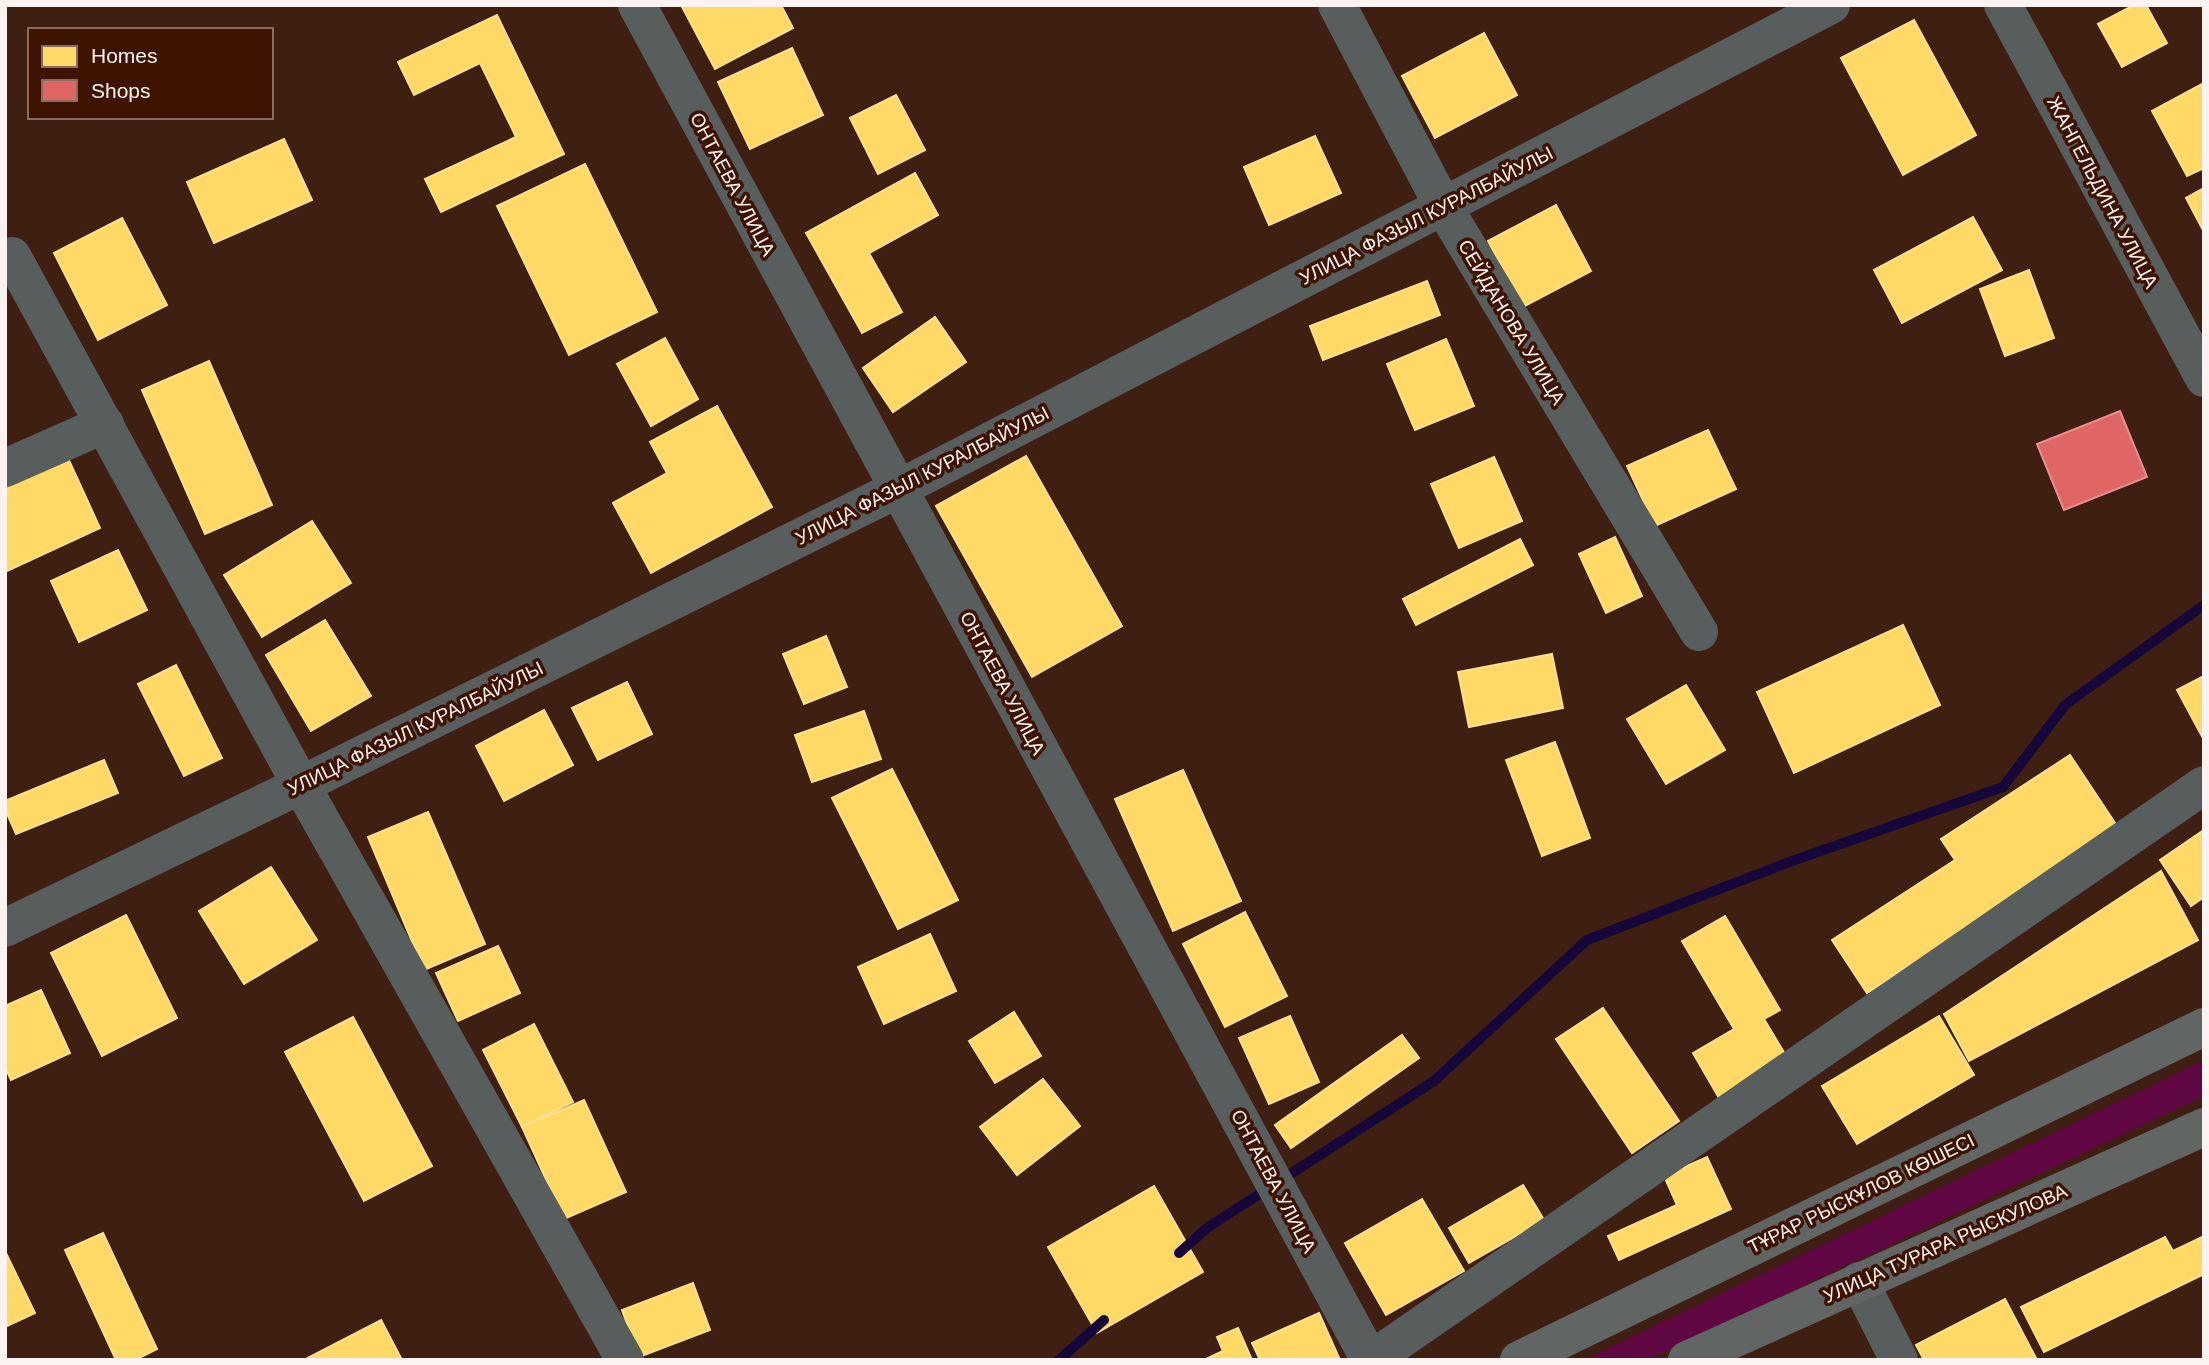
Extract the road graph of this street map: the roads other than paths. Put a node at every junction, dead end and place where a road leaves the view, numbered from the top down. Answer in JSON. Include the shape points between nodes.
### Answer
{"nodes":[{"id":1,"x":636,"y":5,"type":"edge"},
{"id":2,"x":1338,"y":5,"type":"edge"},
{"id":3,"x":1831,"y":5,"type":"edge"},
{"id":4,"x":2003,"y":5,"type":"edge"},
{"id":5,"x":1443,"y":206,"type":"junction"},
{"id":6,"x":5,"y":259,"type":"edge"},
{"id":7,"x":2204,"y":379,"type":"edge"},
{"id":8,"x":105,"y":424,"type":"junction"},
{"id":9,"x":5,"y":468,"type":"edge"},
{"id":10,"x":898,"y":489,"type":"junction"},
{"id":11,"x":1699,"y":632,"type":"dead end"},
{"id":12,"x":302,"y":785,"type":"junction"},
{"id":13,"x":2204,"y":785,"type":"edge"},
{"id":14,"x":5,"y":928,"type":"edge"},
{"id":15,"x":2204,"y":1027,"type":"edge"},
{"id":16,"x":2204,"y":1127,"type":"edge"},
{"id":17,"x":1859,"y":1281,"type":"junction"},
{"id":18,"x":625,"y":1360,"type":"edge"},
{"id":19,"x":1371,"y":1360,"type":"edge"},
{"id":20,"x":1519,"y":1360,"type":"edge"},
{"id":21,"x":1687,"y":1360,"type":"edge"},
{"id":22,"x":1899,"y":1360,"type":"edge"}],
"edges":[{"from":1,"to":10,"type":"street","name":"ОНТАЕВА УЛИЦА"},
{"from":2,"to":5,"type":"street","name":"СЕЙДАНОВА УЛИЦА"},
{"from":3,"to":5,"type":"street","name":"УЛИЦА ФАЗЫЛ КУРАЛБАЙУЛЫ"},
{"from":4,"to":7,"type":"street","name":"ЖАНГЕЛЬДИНА УЛИЦА"},
{"from":5,"to":10,"type":"street","name":"УЛИЦА ФАЗЫЛ КУРАЛБАЙУЛЫ"},
{"from":5,"to":11,"type":"street","name":"СЕЙДАНОВА УЛИЦА"},
{"from":6,"to":8,"type":"street","via":[[12,256]]},
{"from":8,"to":9,"type":"street"},
{"from":8,"to":12,"type":"street"},
{"from":10,"to":12,"type":"street","name":"УЛИЦА ФАЗЫЛ КУРАЛБАЙУЛЫ"},
{"from":10,"to":19,"type":"street","name":"ОНТАЕВА УЛИЦА"},
{"from":12,"to":14,"type":"street","name":"УЛИЦА ФАЗЫЛ КУРАЛБАЙУЛЫ"},
{"from":12,"to":18,"type":"street"},
{"from":13,"to":19,"type":"street"},
{"from":15,"to":20,"type":"main road","name":"ТҰРАР РЫСКҰЛОВ КӨШЕСІ"},
{"from":16,"to":17,"type":"main road","name":"УЛИЦА ТУРАРА РЫСКУЛОВА"},
{"from":17,"to":21,"type":"main road","name":"УЛИЦА ТУРАРА РЫСКУЛОВА"},
{"from":17,"to":22,"type":"street"}]}
